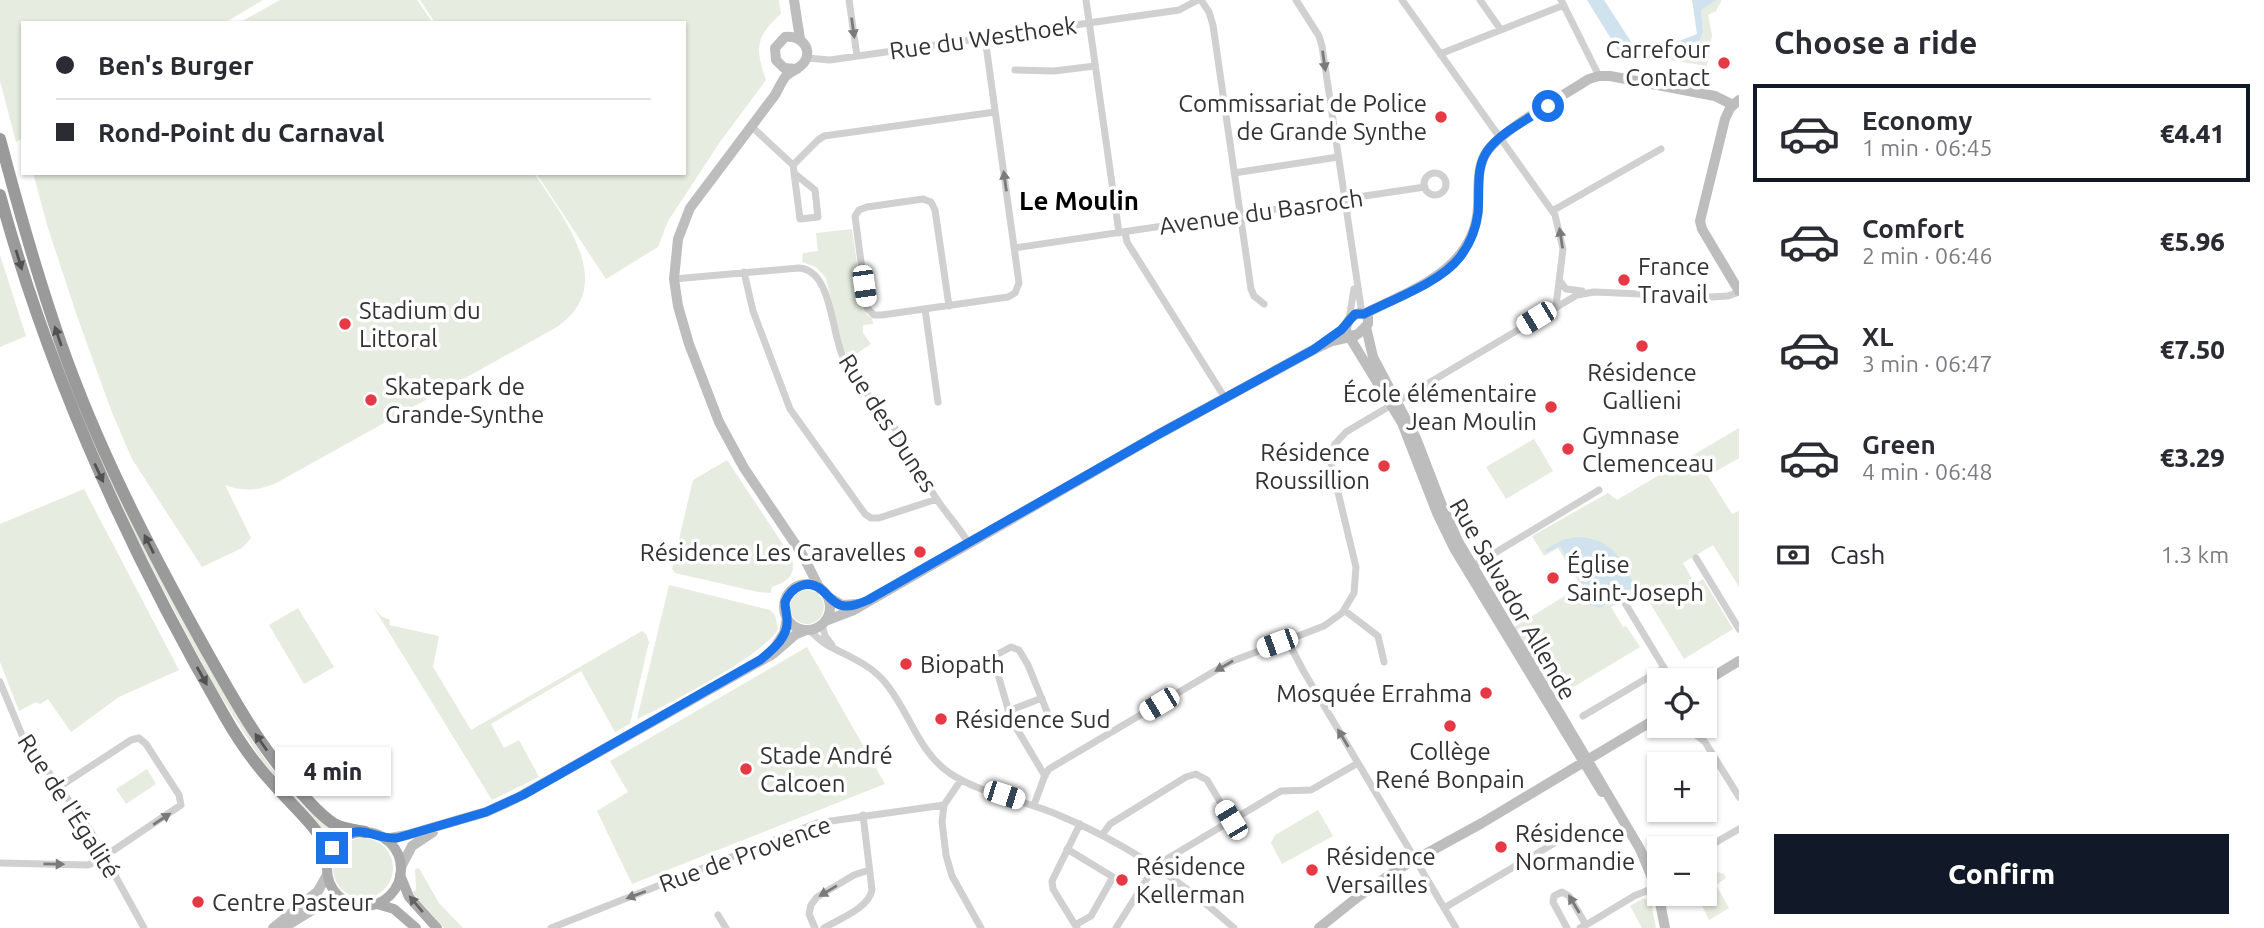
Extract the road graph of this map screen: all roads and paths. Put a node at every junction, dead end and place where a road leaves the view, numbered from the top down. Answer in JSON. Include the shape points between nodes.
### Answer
{"nodes":[{"id":1,"x":794,"y":0,"type":"edge"},
{"id":2,"x":849,"y":0,"type":"edge"},
{"id":3,"x":1086,"y":0,"type":"edge"},
{"id":4,"x":1199,"y":0,"type":"edge"},
{"id":5,"x":1296,"y":0,"type":"edge"},
{"id":6,"x":1402,"y":0,"type":"edge"},
{"id":7,"x":1479,"y":0,"type":"edge"},
{"id":8,"x":1562,"y":2,"type":"edge"},
{"id":9,"x":796,"y":19,"type":"junction"},
{"id":10,"x":1089,"y":23,"type":"junction"},
{"id":11,"x":1501,"y":30,"type":"junction"},
{"id":12,"x":787,"y":37,"type":"junction"},
{"id":13,"x":985,"y":38,"type":"junction"},
{"id":14,"x":800,"y":39,"type":"junction"},
{"id":15,"x":1440,"y":54,"type":"junction"},
{"id":16,"x":857,"y":56,"type":"junction"},
{"id":17,"x":807,"y":58,"type":"junction"},
{"id":18,"x":779,"y":65,"type":"junction"},
{"id":19,"x":1095,"y":66,"type":"junction"},
{"id":20,"x":797,"y":69,"type":"junction"},
{"id":21,"x":1015,"y":70,"type":"dead end"},
{"id":22,"x":1599,"y":76,"type":"junction"},
{"id":23,"x":779,"y":88,"type":"junction"},
{"id":24,"x":1736,"y":103,"type":"edge"},
{"id":25,"x":995,"y":112,"type":"junction"},
{"id":26,"x":751,"y":126,"type":"junction"},
{"id":27,"x":0,"y":139,"type":"edge"},
{"id":28,"x":1500,"y":139,"type":"junction"},
{"id":29,"x":1661,"y":149,"type":"dead end"},
{"id":30,"x":1338,"y":158,"type":"junction"},
{"id":31,"x":793,"y":165,"type":"junction"},
{"id":32,"x":1234,"y":173,"type":"junction"},
{"id":33,"x":795,"y":174,"type":"junction"},
{"id":34,"x":1425,"y":187,"type":"dead end"},
{"id":35,"x":0,"y":195,"type":"edge"},
{"id":36,"x":1344,"y":199,"type":"junction"},
{"id":37,"x":1552,"y":211,"type":"junction"},
{"id":38,"x":1240,"y":215,"type":"junction"},
{"id":39,"x":1122,"y":232,"type":"junction"},
{"id":40,"x":1014,"y":248,"type":"junction"},
{"id":41,"x":744,"y":272,"type":"junction"},
{"id":42,"x":1355,"y":274,"type":"junction"},
{"id":43,"x":674,"y":279,"type":"junction"},
{"id":44,"x":1559,"y":280,"type":"junction"},
{"id":45,"x":1739,"y":291,"type":"edge"},
{"id":46,"x":1590,"y":292,"type":"junction"},
{"id":47,"x":1264,"y":304,"type":"dead end"},
{"id":48,"x":949,"y":306,"type":"junction"},
{"id":49,"x":1556,"y":306,"type":"junction"},
{"id":50,"x":925,"y":309,"type":"junction"},
{"id":51,"x":1365,"y":319,"type":"junction"},
{"id":52,"x":1349,"y":330,"type":"junction"},
{"id":53,"x":1225,"y":398,"type":"junction"},
{"id":54,"x":938,"y":402,"type":"dead end"},
{"id":55,"x":1394,"y":402,"type":"junction"},
{"id":56,"x":1599,"y":490,"type":"dead end"},
{"id":57,"x":937,"y":499,"type":"junction"},
{"id":58,"x":968,"y":542,"type":"junction"},
{"id":59,"x":798,"y":549,"type":"junction"},
{"id":60,"x":1696,"y":558,"type":"dead end"},
{"id":61,"x":1470,"y":568,"type":"junction"},
{"id":62,"x":799,"y":586,"type":"junction"},
{"id":63,"x":823,"y":592,"type":"junction"},
{"id":64,"x":868,"y":600,"type":"junction"},
{"id":65,"x":1625,"y":603,"type":"dead end"},
{"id":66,"x":1344,"y":610,"type":"junction"},
{"id":67,"x":787,"y":618,"type":"junction"},
{"id":68,"x":824,"y":622,"type":"junction"},
{"id":69,"x":1739,"y":629,"type":"edge"},
{"id":70,"x":807,"y":630,"type":"junction"},
{"id":71,"x":1287,"y":640,"type":"junction"},
{"id":72,"x":837,"y":650,"type":"junction"},
{"id":73,"x":760,"y":660,"type":"junction"},
{"id":74,"x":1739,"y":661,"type":"edge"},
{"id":75,"x":1384,"y":662,"type":"dead end"},
{"id":76,"x":1664,"y":668,"type":"edge"},
{"id":77,"x":1739,"y":669,"type":"edge"},
{"id":78,"x":1717,"y":674,"type":"edge"},
{"id":79,"x":1647,"y":678,"type":"edge"},
{"id":80,"x":0,"y":682,"type":"edge"},
{"id":81,"x":1717,"y":682,"type":"edge"},
{"id":82,"x":1042,"y":698,"type":"junction"},
{"id":83,"x":1008,"y":711,"type":"junction"},
{"id":84,"x":1048,"y":715,"type":"dead end"},
{"id":85,"x":1583,"y":716,"type":"dead end"},
{"id":86,"x":1647,"y":717,"type":"edge"},
{"id":87,"x":1647,"y":724,"type":"edge"},
{"id":88,"x":1702,"y":738,"type":"edge"},
{"id":89,"x":1584,"y":758,"type":"junction"},
{"id":90,"x":1358,"y":763,"type":"junction"},
{"id":91,"x":1045,"y":776,"type":"junction"},
{"id":92,"x":961,"y":780,"type":"junction"},
{"id":93,"x":59,"y":787,"type":"junction"},
{"id":94,"x":1739,"y":797,"type":"edge"},
{"id":95,"x":944,"y":805,"type":"junction"},
{"id":96,"x":1034,"y":805,"type":"junction"},
{"id":97,"x":863,"y":815,"type":"junction"},
{"id":98,"x":466,"y":818,"type":"junction"},
{"id":99,"x":1231,"y":820,"type":"junction"},
{"id":100,"x":1080,"y":824,"type":"junction"},
{"id":101,"x":1739,"y":829,"type":"edge"},
{"id":102,"x":365,"y":832,"type":"junction"},
{"id":103,"x":1102,"y":835,"type":"junction"},
{"id":104,"x":1563,"y":838,"type":"dead end"},
{"id":105,"x":385,"y":839,"type":"junction"},
{"id":106,"x":1717,"y":842,"type":"edge"},
{"id":107,"x":1066,"y":849,"type":"junction"},
{"id":108,"x":330,"y":854,"type":"junction"},
{"id":109,"x":105,"y":857,"type":"junction"},
{"id":110,"x":1415,"y":859,"type":"junction"},
{"id":111,"x":0,"y":863,"type":"edge"},
{"id":112,"x":1647,"y":863,"type":"edge"},
{"id":113,"x":1155,"y":866,"type":"junction"},
{"id":114,"x":869,"y":870,"type":"junction"},
{"id":115,"x":401,"y":871,"type":"junction"},
{"id":116,"x":327,"y":875,"type":"junction"},
{"id":117,"x":1647,"y":887,"type":"edge"},
{"id":118,"x":343,"y":900,"type":"junction"},
{"id":119,"x":377,"y":904,"type":"junction"},
{"id":120,"x":1661,"y":906,"type":"edge"},
{"id":121,"x":1444,"y":908,"type":"junction"},
{"id":122,"x":718,"y":915,"type":"dead end"},
{"id":123,"x":1583,"y":926,"type":"edge"},
{"id":124,"x":553,"y":927,"type":"edge"},
{"id":125,"x":1076,"y":927,"type":"edge"},
{"id":126,"x":144,"y":928,"type":"edge"},
{"id":127,"x":273,"y":928,"type":"edge"},
{"id":128,"x":283,"y":928,"type":"edge"},
{"id":129,"x":416,"y":928,"type":"edge"},
{"id":130,"x":437,"y":928,"type":"edge"},
{"id":131,"x":726,"y":928,"type":"edge"},
{"id":132,"x":816,"y":928,"type":"edge"},
{"id":133,"x":824,"y":928,"type":"edge"},
{"id":134,"x":981,"y":928,"type":"edge"},
{"id":135,"x":1116,"y":928,"type":"edge"},
{"id":136,"x":1234,"y":928,"type":"edge"},
{"id":137,"x":1319,"y":928,"type":"edge"},
{"id":138,"x":1456,"y":928,"type":"edge"},
{"id":139,"x":1567,"y":928,"type":"edge"},
{"id":140,"x":1665,"y":928,"type":"edge"}],
"edges":[{"from":1,"to":9,"type":"street"},
{"from":2,"to":16,"type":"street","one_way":true},
{"from":3,"to":10,"type":"street"},
{"from":4,"to":10,"type":"street","name":"Rue du Westhoek","via":[[1179,10]]},
{"from":4,"to":32,"type":"street","via":[[1212,22]]},
{"from":5,"to":30,"type":"street","one_way":true,"via":[[1321,42]]},
{"from":6,"to":15,"type":"street"},
{"from":7,"to":11,"type":"street"},
{"from":8,"to":11,"type":"street"},
{"from":8,"to":22,"type":"street"},
{"from":9,"to":12,"type":"street"},
{"from":9,"to":14,"type":"street"},
{"from":10,"to":13,"type":"street","name":"Rue du Westhoek"},
{"from":10,"to":19,"type":"street"},
{"from":11,"to":15,"type":"street"},
{"from":12,"to":14,"type":"street"},
{"from":12,"to":18,"type":"street","via":[[775,48]]},
{"from":13,"to":16,"type":"street","name":"Rue du Westhoek"},
{"from":13,"to":25,"type":"street"},
{"from":14,"to":17,"type":"street"},
{"from":15,"to":28,"type":"street"},
{"from":16,"to":17,"type":"street","name":"Rue du Westhoek","via":[[824,61]]},
{"from":17,"to":20,"type":"street"},
{"from":18,"to":20,"type":"street"},
{"from":18,"to":23,"type":"street"},
{"from":19,"to":21,"type":"street"},
{"from":19,"to":39,"type":"street"},
{"from":20,"to":23,"type":"street"},
{"from":22,"to":24,"type":"street"},
{"from":22,"to":28,"type":"street"},
{"from":23,"to":26,"type":"street"},
{"from":24,"to":45,"type":"street","via":[[1725,119],[1700,219]]},
{"from":25,"to":31,"type":"street","via":[[824,136]]},
{"from":40,"to":25,"type":"street","one_way":true},
{"from":26,"to":31,"type":"street"},
{"from":26,"to":43,"type":"street","via":[[690,208],[678,239]]},
{"from":102,"to":27,"type":"highway","one_way":true,"via":[[329,820],[270,756],[159,563],[73,376]]},
{"from":28,"to":37,"type":"street"},
{"from":28,"to":51,"type":"street","via":[[1481,163],[1477,221],[1463,252],[1447,270]]},
{"from":29,"to":37,"type":"street"},
{"from":30,"to":32,"type":"street"},
{"from":30,"to":36,"type":"street"},
{"from":31,"to":33,"type":"street"},
{"from":32,"to":38,"type":"street"},
{"from":33,"to":33,"type":"street","via":[[800,219],[818,217],[815,190]]},
{"from":34,"to":36,"type":"street","name":"Avenue du Basroch"},
{"from":35,"to":108,"type":"highway","one_way":true,"via":[[61,383],[123,524],[228,721],[258,766]]},
{"from":36,"to":38,"type":"street","name":"Avenue du Basroch"},
{"from":36,"to":42,"type":"street"},
{"from":44,"to":37,"type":"street","one_way":true,"via":[[1563,244]]},
{"from":38,"to":39,"type":"street","name":"Avenue du Basroch"},
{"from":38,"to":47,"type":"street","via":[[1251,289]]},
{"from":39,"to":40,"type":"street","name":"Avenue du Basroch"},
{"from":39,"to":53,"type":"street"},
{"from":40,"to":48,"type":"street","via":[[1019,283],[1013,295]]},
{"from":41,"to":43,"type":"street","name":"Rue des Dunes"},
{"from":41,"to":57,"type":"street","name":"Rue des Dunes","via":[[801,268],[816,275],[824,287],[843,358],[905,443]]},
{"from":41,"to":57,"type":"street","via":[[753,311],[790,410],[865,514],[879,518]]},
{"from":42,"to":51,"type":"street"},
{"from":42,"to":52,"type":"street"},
{"from":43,"to":59,"type":"street","via":[[689,344],[719,422],[754,485]]},
{"from":44,"to":46,"type":"street","via":[[1566,289]]},
{"from":44,"to":49,"type":"street"},
{"from":45,"to":46,"type":"street","via":[[1717,297]]},
{"from":46,"to":49,"type":"street"},
{"from":48,"to":50,"type":"street"},
{"from":48,"to":50,"type":"street","via":[[931,202],[920,199],[859,209],[855,219],[868,310],[876,316]]},
{"from":49,"to":55,"type":"street"},
{"from":50,"to":54,"type":"street"},
{"from":51,"to":52,"type":"street"},
{"from":51,"to":52,"type":"street","via":[[1355,314]]},
{"from":51,"to":55,"type":"street","name":"Rue Salvador Allende","via":[[1372,354]]},
{"from":52,"to":53,"type":"street"},
{"from":52,"to":55,"type":"street","name":"Rue Salvador Allende"},
{"from":53,"to":58,"type":"street"},
{"from":55,"to":61,"type":"street","name":"Rue Salvador Allende","via":[[1418,441]]},
{"from":55,"to":66,"type":"street","via":[[1346,432],[1331,453],[1356,566],[1354,593]]},
{"from":56,"to":61,"type":"street"},
{"from":57,"to":58,"type":"street","name":"Rue des Dunes"},
{"from":58,"to":64,"type":"street"},
{"from":59,"to":62,"type":"street","via":[[803,570]]},
{"from":59,"to":63,"type":"street"},
{"from":60,"to":69,"type":"street"},
{"from":61,"to":89,"type":"street","name":"Rue Salvador Allende"},
{"from":62,"to":63,"type":"street","via":[[811,585]]},
{"from":62,"to":67,"type":"street","via":[[786,599]]},
{"from":63,"to":64,"type":"street","via":[[847,606]]},
{"from":63,"to":68,"type":"street","via":[[830,607]]},
{"from":64,"to":68,"type":"street"},
{"from":65,"to":76,"type":"street"},
{"from":66,"to":71,"type":"street","via":[[1324,626]]},
{"from":66,"to":75,"type":"street","via":[[1378,636]]},
{"from":67,"to":70,"type":"street"},
{"from":67,"to":73,"type":"street","via":[[780,641]]},
{"from":68,"to":70,"type":"street"},
{"from":68,"to":72,"type":"street","via":[[825,636]]},
{"from":70,"to":72,"type":"street"},
{"from":70,"to":73,"type":"street"},
{"from":90,"to":71,"type":"street","one_way":true},
{"from":71,"to":91,"type":"street","one_way":true,"via":[[1224,665],[1049,769]]},
{"from":72,"to":92,"type":"street","via":[[881,678],[932,758]]},
{"from":73,"to":98,"type":"street","via":[[523,795]]},
{"from":74,"to":78,"type":"street"},
{"from":77,"to":81,"type":"street"},
{"from":79,"to":85,"type":"street"},
{"from":80,"to":93,"type":"street","name":"Rue de l'Égalité","via":[[22,735]]},
{"from":82,"to":83,"type":"street"},
{"from":82,"to":83,"type":"street","via":[[1021,652],[1008,648],[994,659]]},
{"from":82,"to":84,"type":"street"},
{"from":83,"to":91,"type":"street"},
{"from":86,"to":89,"type":"street"},
{"from":87,"to":89,"type":"street"},
{"from":88,"to":94,"type":"street"},
{"from":89,"to":110,"type":"street"},
{"from":89,"to":112,"type":"street","name":"Rue Salvador Allende"},
{"from":90,"to":99,"type":"street","via":[[1311,790],[1281,791]]},
{"from":90,"to":110,"type":"street"},
{"from":91,"to":96,"type":"street"},
{"from":92,"to":95,"type":"street"},
{"from":92,"to":96,"type":"street"},
{"from":93,"to":109,"type":"street","name":"Rue de l'Égalité"},
{"from":109,"to":93,"type":"street","one_way":true,"via":[[181,806],[146,744],[139,738],[131,740]]},
{"from":95,"to":97,"type":"street","name":"Rue de Provence"},
{"from":95,"to":134,"type":"street","via":[[947,860],[956,886]]},
{"from":96,"to":100,"type":"street"},
{"from":97,"to":114,"type":"street"},
{"from":97,"to":124,"type":"street","name":"Rue de Provence","one_way":true,"via":[[817,823]]},
{"from":98,"to":105,"type":"street"},
{"from":98,"to":115,"type":"street","via":[[414,843]]},
{"from":99,"to":103,"type":"street","via":[[1207,780],[1196,774],[1110,824]]},
{"from":99,"to":113,"type":"street"},
{"from":100,"to":103,"type":"street"},
{"from":100,"to":107,"type":"street"},
{"from":101,"to":106,"type":"street"},
{"from":102,"to":105,"type":"main road"},
{"from":102,"to":108,"type":"main road","via":[[344,837]]},
{"from":103,"to":113,"type":"street"},
{"from":104,"to":121,"type":"street"},
{"from":105,"to":115,"type":"main road","via":[[397,852]]},
{"from":107,"to":125,"type":"street","via":[[1052,883]]},
{"from":107,"to":125,"type":"street","via":[[1113,877],[1091,916]]},
{"from":108,"to":116,"type":"main road"},
{"from":111,"to":109,"type":"street","one_way":true,"via":[[90,865]]},
{"from":109,"to":126,"type":"street","name":"Rue de l'Égalité"},
{"from":110,"to":121,"type":"street"},
{"from":110,"to":137,"type":"street"},
{"from":113,"to":135,"type":"street"},
{"from":113,"to":136,"type":"street"},
{"from":114,"to":132,"type":"street","one_way":true,"via":[[814,899],[809,914]]},
{"from":114,"to":133,"type":"street","via":[[869,899]]},
{"from":115,"to":119,"type":"main road","via":[[393,891]]},
{"from":130,"to":115,"type":"main road","one_way":true,"via":[[409,897]]},
{"from":116,"to":118,"type":"main road"},
{"from":116,"to":127,"type":"street","via":[[318,891]]},
{"from":117,"to":123,"type":"street"},
{"from":118,"to":119,"type":"main road"},
{"from":118,"to":128,"type":"street","via":[[324,903]]},
{"from":119,"to":129,"type":"main road","via":[[394,909]]},
{"from":120,"to":140,"type":"street","name":"Rue Salvador Allende"},
{"from":121,"to":138,"type":"street"},
{"from":122,"to":131,"type":"street"},
{"from":123,"to":139,"type":"street","one_way":true,"via":[[1569,896],[1562,892],[1553,902]]}]}
